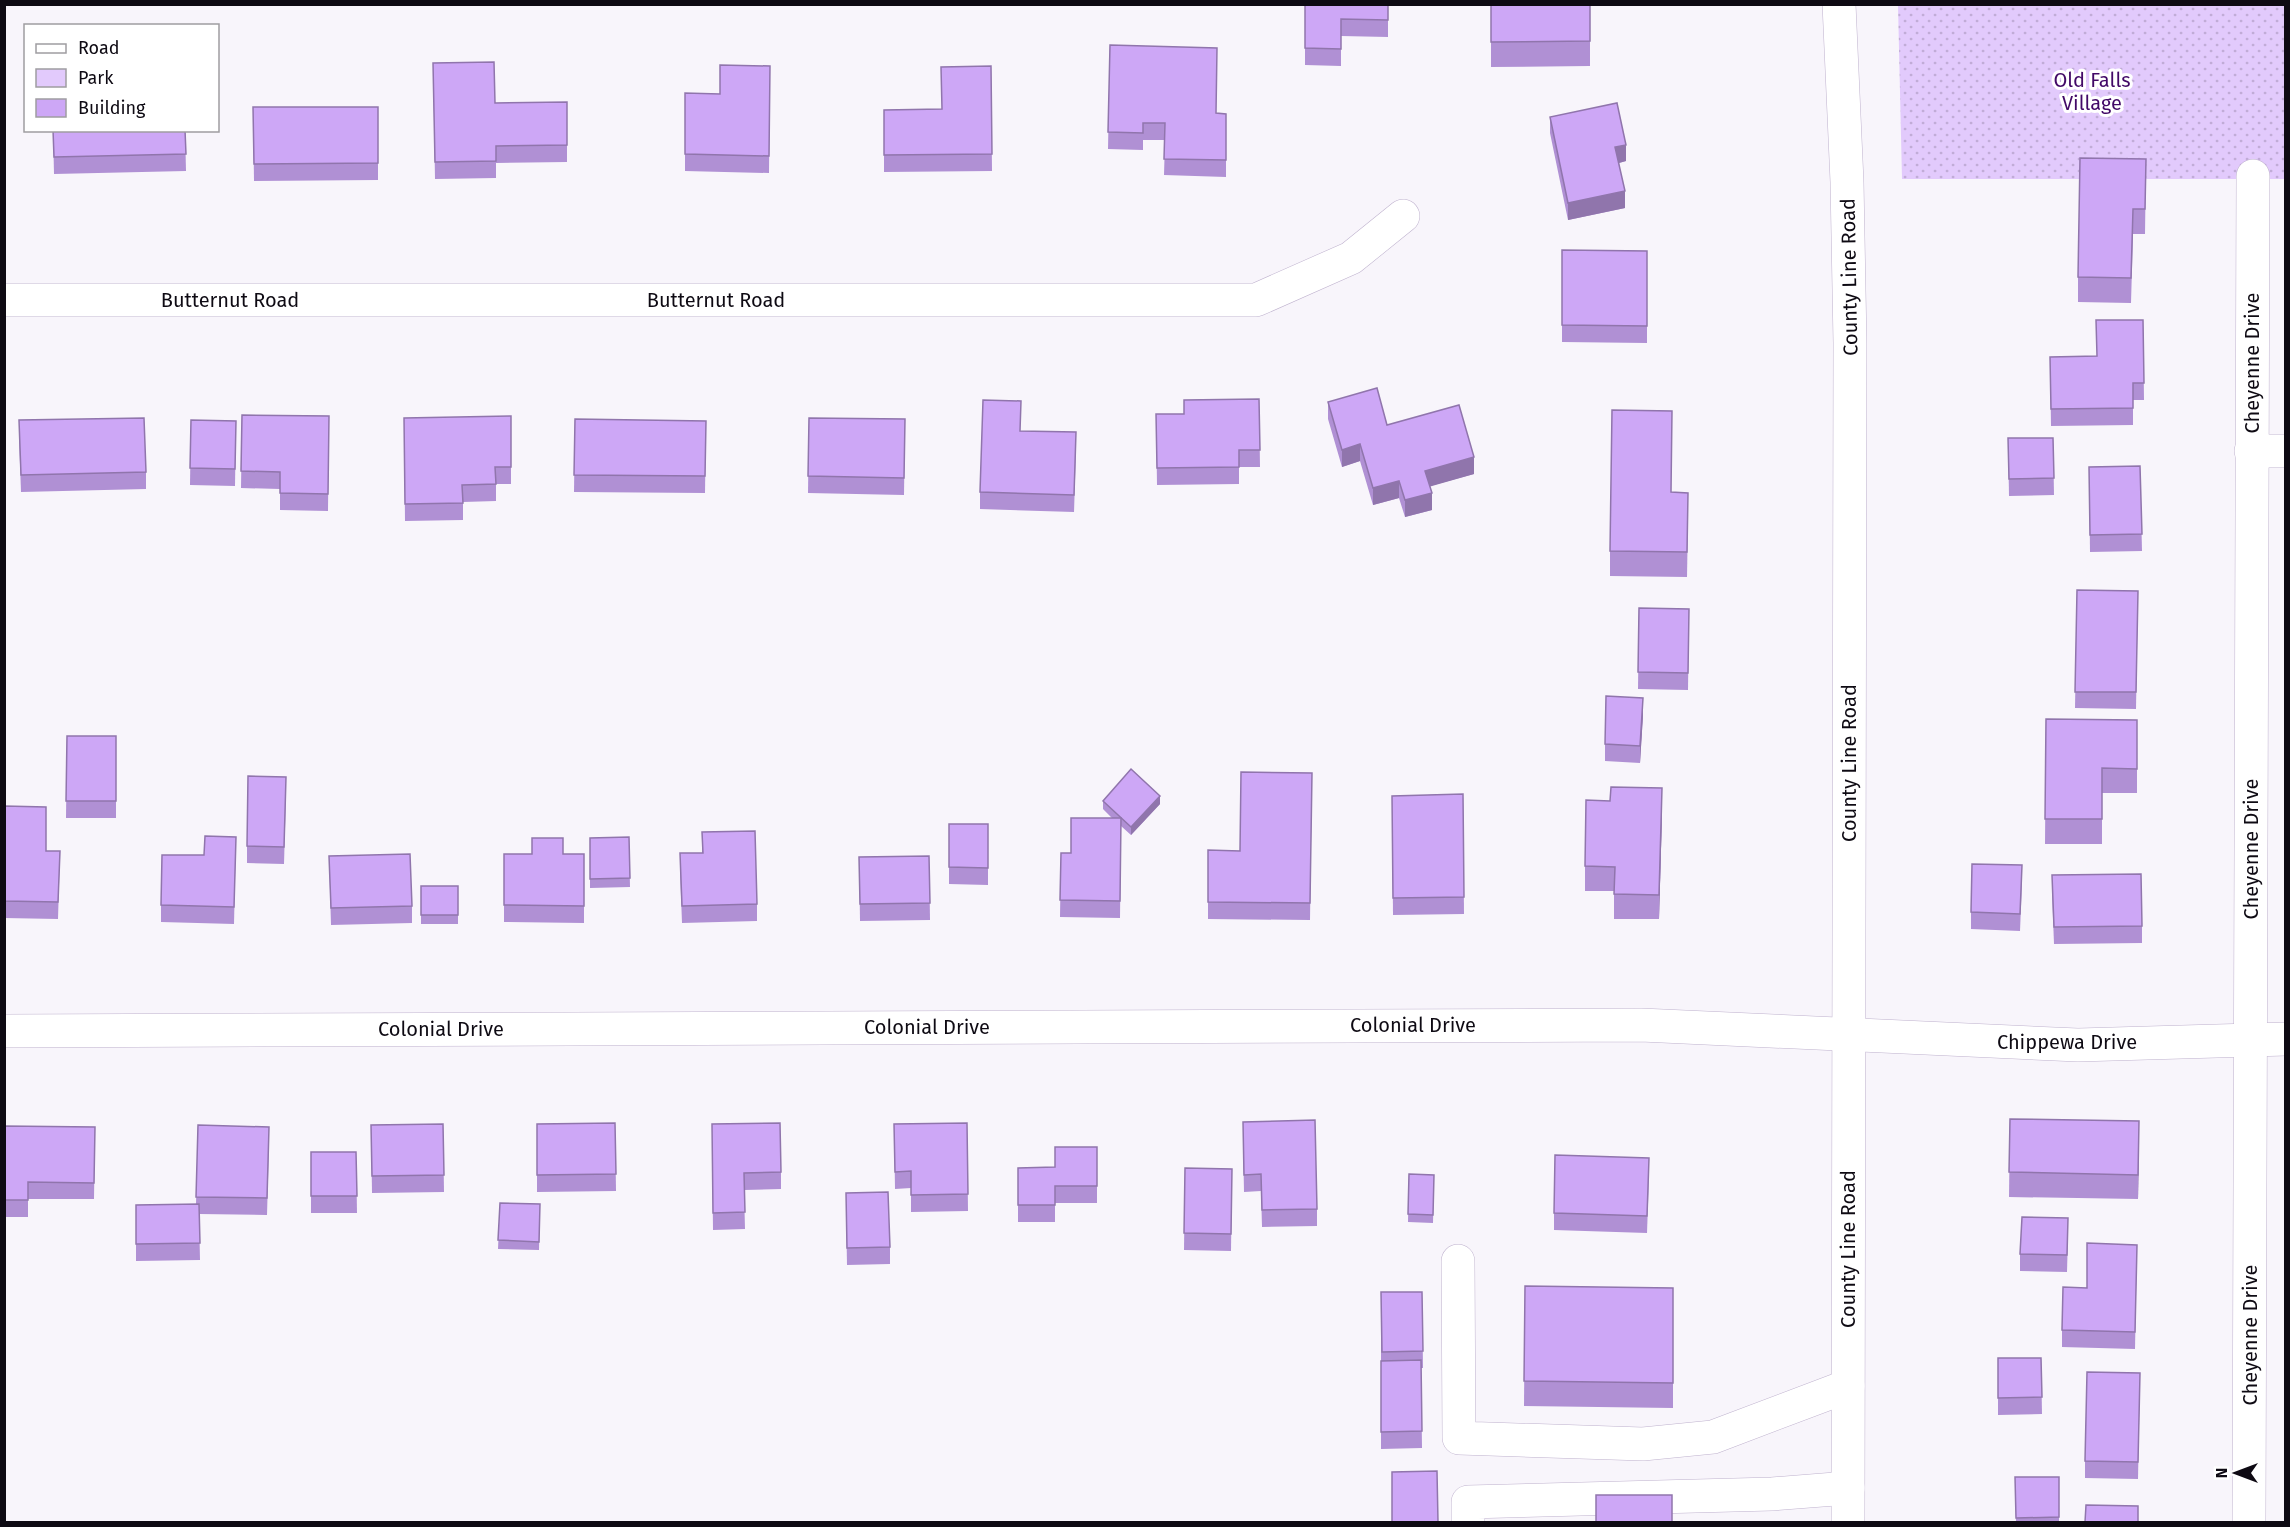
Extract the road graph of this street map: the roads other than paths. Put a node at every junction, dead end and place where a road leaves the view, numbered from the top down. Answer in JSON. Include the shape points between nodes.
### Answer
{"nodes":[{"id":1,"x":1839,"y":4,"type":"edge"},
{"id":2,"x":2253,"y":176,"type":"dead end"},
{"id":3,"x":1403,"y":216,"type":"dead end"},
{"id":4,"x":4,"y":300,"type":"edge"},
{"id":5,"x":2251,"y":451,"type":"junction"},
{"id":6,"x":2286,"y":451,"type":"edge"},
{"id":7,"x":4,"y":1031,"type":"edge"},
{"id":8,"x":1849,"y":1036,"type":"junction"},
{"id":9,"x":2251,"y":1038,"type":"junction"},
{"id":10,"x":2286,"y":1039,"type":"edge"},
{"id":11,"x":1458,"y":1261,"type":"dead end"},
{"id":12,"x":1848,"y":1386,"type":"junction"},
{"id":13,"x":1848,"y":1488,"type":"junction"},
{"id":14,"x":1468,"y":1522,"type":"edge"},
{"id":15,"x":1848,"y":1522,"type":"edge"},
{"id":16,"x":2249,"y":1522,"type":"edge"}],
"edges":[{"from":1,"to":8,"type":"street","name":"County Line Road","via":[[1850,343]]},
{"from":2,"to":5,"type":"street","name":"Cheyenne Drive"},
{"from":3,"to":4,"type":"street","name":"Butternut Road","via":[[1351,258],[1256,300]]},
{"from":5,"to":6,"type":"street"},
{"from":5,"to":9,"type":"street","name":"Cheyenne Drive"},
{"from":7,"to":8,"type":"street","name":"Colonial Drive","via":[[1641,1025]]},
{"from":8,"to":9,"type":"street","name":"Chippewa Drive","via":[[2078,1045]]},
{"from":8,"to":12,"type":"street","name":"County Line Road"},
{"from":9,"to":10,"type":"street","name":"Chippewa Drive"},
{"from":9,"to":16,"type":"street","name":"Cheyenne Drive"},
{"from":11,"to":12,"type":"street","via":[[1459,1437],[1643,1444],[1713,1437]]},
{"from":12,"to":13,"type":"street","name":"County Line Road"},
{"from":13,"to":14,"type":"street","via":[[1772,1494],[1468,1502]]},
{"from":13,"to":15,"type":"street","name":"County Line Road"}]}
